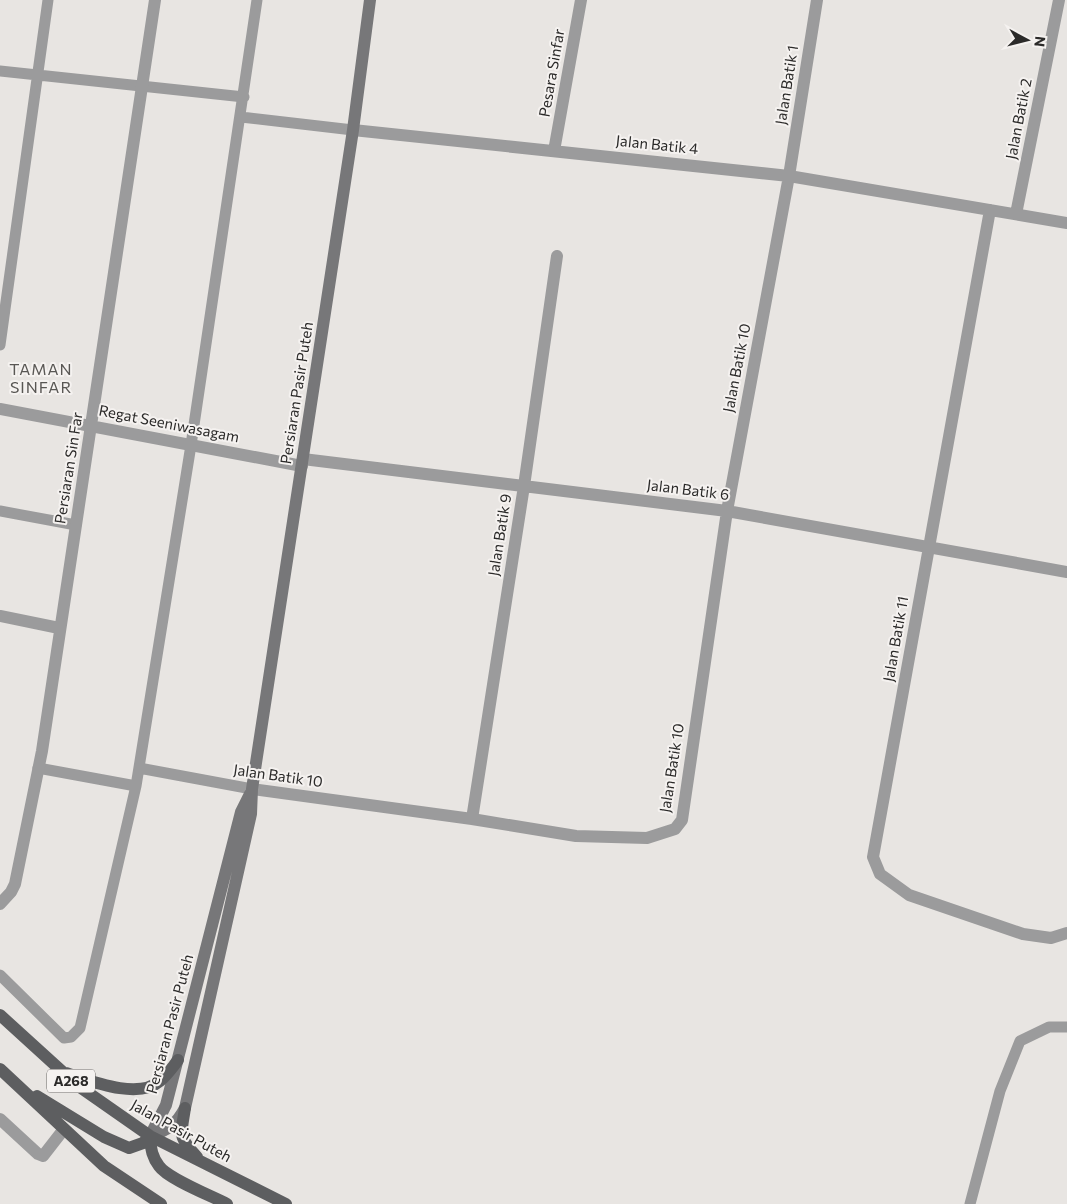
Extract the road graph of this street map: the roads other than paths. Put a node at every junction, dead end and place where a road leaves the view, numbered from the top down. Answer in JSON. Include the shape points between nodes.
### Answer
{"nodes":[{"id":1,"x":48,"y":0,"type":"edge"},
{"id":2,"x":156,"y":0,"type":"edge"},
{"id":3,"x":257,"y":0,"type":"edge"},
{"id":4,"x":370,"y":0,"type":"edge"},
{"id":5,"x":581,"y":0,"type":"edge"},
{"id":6,"x":818,"y":0,"type":"edge"},
{"id":7,"x":1059,"y":0,"type":"edge"},
{"id":8,"x":0,"y":71,"type":"edge"},
{"id":9,"x":38,"y":74,"type":"junction"},
{"id":10,"x":144,"y":84,"type":"junction"},
{"id":11,"x":244,"y":97,"type":"junction"},
{"id":12,"x":241,"y":117,"type":"junction"},
{"id":13,"x":353,"y":130,"type":"junction"},
{"id":14,"x":554,"y":151,"type":"junction"},
{"id":15,"x":789,"y":176,"type":"junction"},
{"id":16,"x":990,"y":210,"type":"junction"},
{"id":17,"x":1016,"y":214,"type":"junction"},
{"id":18,"x":1067,"y":223,"type":"edge"},
{"id":19,"x":557,"y":256,"type":"dead end"},
{"id":20,"x":0,"y":345,"type":"edge"},
{"id":21,"x":0,"y":410,"type":"edge"},
{"id":22,"x":92,"y":426,"type":"junction"},
{"id":23,"x":192,"y":444,"type":"junction"},
{"id":24,"x":302,"y":462,"type":"junction"},
{"id":25,"x":524,"y":486,"type":"junction"},
{"id":26,"x":0,"y":511,"type":"edge"},
{"id":27,"x":727,"y":511,"type":"junction"},
{"id":28,"x":76,"y":525,"type":"junction"},
{"id":29,"x":929,"y":547,"type":"junction"},
{"id":30,"x":1067,"y":572,"type":"edge"},
{"id":31,"x":0,"y":616,"type":"edge"},
{"id":32,"x":60,"y":628,"type":"junction"},
{"id":33,"x":38,"y":768,"type":"junction"},
{"id":34,"x":139,"y":768,"type":"junction"},
{"id":35,"x":136,"y":786,"type":"junction"},
{"id":36,"x":252,"y":789,"type":"junction"},
{"id":37,"x":472,"y":818,"type":"junction"},
{"id":38,"x":0,"y":904,"type":"edge"},
{"id":39,"x":1067,"y":934,"type":"edge"},
{"id":40,"x":0,"y":975,"type":"edge"},
{"id":41,"x":0,"y":1016,"type":"edge"},
{"id":42,"x":1067,"y":1027,"type":"edge"},
{"id":43,"x":178,"y":1060,"type":"junction"},
{"id":44,"x":0,"y":1069,"type":"edge"},
{"id":45,"x":59,"y":1071,"type":"junction"},
{"id":46,"x":14,"y":1082,"type":"junction"},
{"id":47,"x":186,"y":1108,"type":"junction"},
{"id":48,"x":0,"y":1119,"type":"edge"},
{"id":49,"x":64,"y":1129,"type":"junction"},
{"id":50,"x":150,"y":1136,"type":"junction"},
{"id":51,"x":202,"y":1162,"type":"junction"},
{"id":52,"x":162,"y":1204,"type":"edge"},
{"id":53,"x":227,"y":1204,"type":"edge"},
{"id":54,"x":286,"y":1204,"type":"edge"},
{"id":55,"x":970,"y":1204,"type":"edge"}],
"edges":[{"from":1,"to":9,"type":"lane"},
{"from":2,"to":10,"type":"street","name":"Persiaran Sin Far"},
{"from":3,"to":11,"type":"lane"},
{"from":4,"to":13,"type":"street","name":"Persiaran Pasir Puteh"},
{"from":5,"to":14,"type":"street","name":"Pesara Sinfar"},
{"from":6,"to":15,"type":"street","name":"Jalan Batik 1"},
{"from":7,"to":17,"type":"street","name":"Jalan Batik 2"},
{"from":8,"to":9,"type":"lane"},
{"from":9,"to":10,"type":"lane"},
{"from":9,"to":20,"type":"lane"},
{"from":10,"to":11,"type":"lane"},
{"from":10,"to":22,"type":"street","name":"Persiaran Sin Far"},
{"from":11,"to":12,"type":"lane"},
{"from":12,"to":13,"type":"lane","name":"Jalan Batik 4"},
{"from":12,"to":23,"type":"lane"},
{"from":13,"to":14,"type":"street","name":"Jalan Batik 4"},
{"from":13,"to":24,"type":"street","name":"Persiaran Pasir Puteh"},
{"from":14,"to":15,"type":"street","name":"Jalan Batik 4"},
{"from":15,"to":16,"type":"street","name":"Jalan Batik 4"},
{"from":15,"to":27,"type":"street","name":"Jalan Batik 10"},
{"from":16,"to":17,"type":"street","name":"Jalan Batik 4"},
{"from":16,"to":29,"type":"street","name":"Jalan Batik 11"},
{"from":17,"to":18,"type":"street","name":"Jalan Batik 4"},
{"from":19,"to":25,"type":"street","name":"Jalan Batik 9"},
{"from":21,"to":22,"type":"street","name":"Regat Seeniwasagam"},
{"from":22,"to":23,"type":"street","name":"Regat Seeniwasagam"},
{"from":22,"to":28,"type":"street","name":"Persiaran Sin Far"},
{"from":23,"to":24,"type":"street","name":"Regat Seeniwasagam"},
{"from":23,"to":34,"type":"lane"},
{"from":24,"to":25,"type":"street","name":"Jalan Batik 6"},
{"from":24,"to":36,"type":"street","name":"Persiaran Pasir Puteh"},
{"from":25,"to":27,"type":"street","name":"Jalan Batik 6"},
{"from":25,"to":37,"type":"street","name":"Jalan Batik 9"},
{"from":26,"to":28,"type":"lane"},
{"from":27,"to":29,"type":"street","name":"Jalan Batik 6"},
{"from":27,"to":37,"type":"street","name":"Jalan Batik 10","via":[[682,820],[675,828],[647,838],[576,836]]},
{"from":28,"to":32,"type":"street","name":"Persiaran Sin Far"},
{"from":29,"to":30,"type":"street","name":"Jalan Batik 6"},
{"from":29,"to":39,"type":"street","name":"Jalan Batik 11","via":[[873,857],[880,874],[909,895],[1023,934],[1051,938]]},
{"from":31,"to":32,"type":"street"},
{"from":32,"to":33,"type":"street","name":"Persiaran Sin Far"},
{"from":33,"to":35,"type":"lane"},
{"from":33,"to":38,"type":"street","name":"Persiaran Sin Far","via":[[15,884]]},
{"from":34,"to":35,"type":"lane"},
{"from":34,"to":36,"type":"lane","name":"Jalan Batik 10"},
{"from":35,"to":40,"type":"lane","via":[[80,1028],[71,1037],[64,1038]]},
{"from":36,"to":37,"type":"street","name":"Jalan Batik 10"},
{"from":36,"to":43,"type":"street","name":"Persiaran Pasir Puteh","via":[[241,812]]},
{"from":36,"to":47,"type":"street","name":"Persiaran Pasir Puteh","via":[[251,814]]},
{"from":41,"to":45,"type":"main road","name":"Jalan Pasir Puteh","number":"A268"},
{"from":42,"to":55,"type":"lane","via":[[1049,1027],[1020,1041],[1000,1092]]},
{"from":43,"to":45,"type":"main road","via":[[160,1082],[145,1088],[105,1085]]},
{"from":43,"to":50,"type":"street","name":"Persiaran Pasir Puteh","via":[[166,1104]]},
{"from":44,"to":46,"type":"main road","number":"A268"},
{"from":45,"to":50,"type":"main road","name":"Jalan Pasir Puteh","number":"A268"},
{"from":46,"to":49,"type":"main road","number":"A268"},
{"from":46,"to":50,"type":"main road","via":[[129,1148]]},
{"from":47,"to":50,"type":"street","name":"Persiaran Pasir Puteh","via":[[179,1120],[165,1132]]},
{"from":47,"to":51,"type":"main road","via":[[183,1142]]},
{"from":48,"to":49,"type":"street","via":[[43,1156]]},
{"from":49,"to":52,"type":"main road","number":"A268","via":[[104,1166]]},
{"from":50,"to":51,"type":"main road","name":"Jalan Pasir Puteh","number":"A268"},
{"from":50,"to":53,"type":"main road","via":[[152,1153],[159,1167]]},
{"from":51,"to":54,"type":"main road","name":"Jalan Pasir Puteh","number":"A268"}]}
